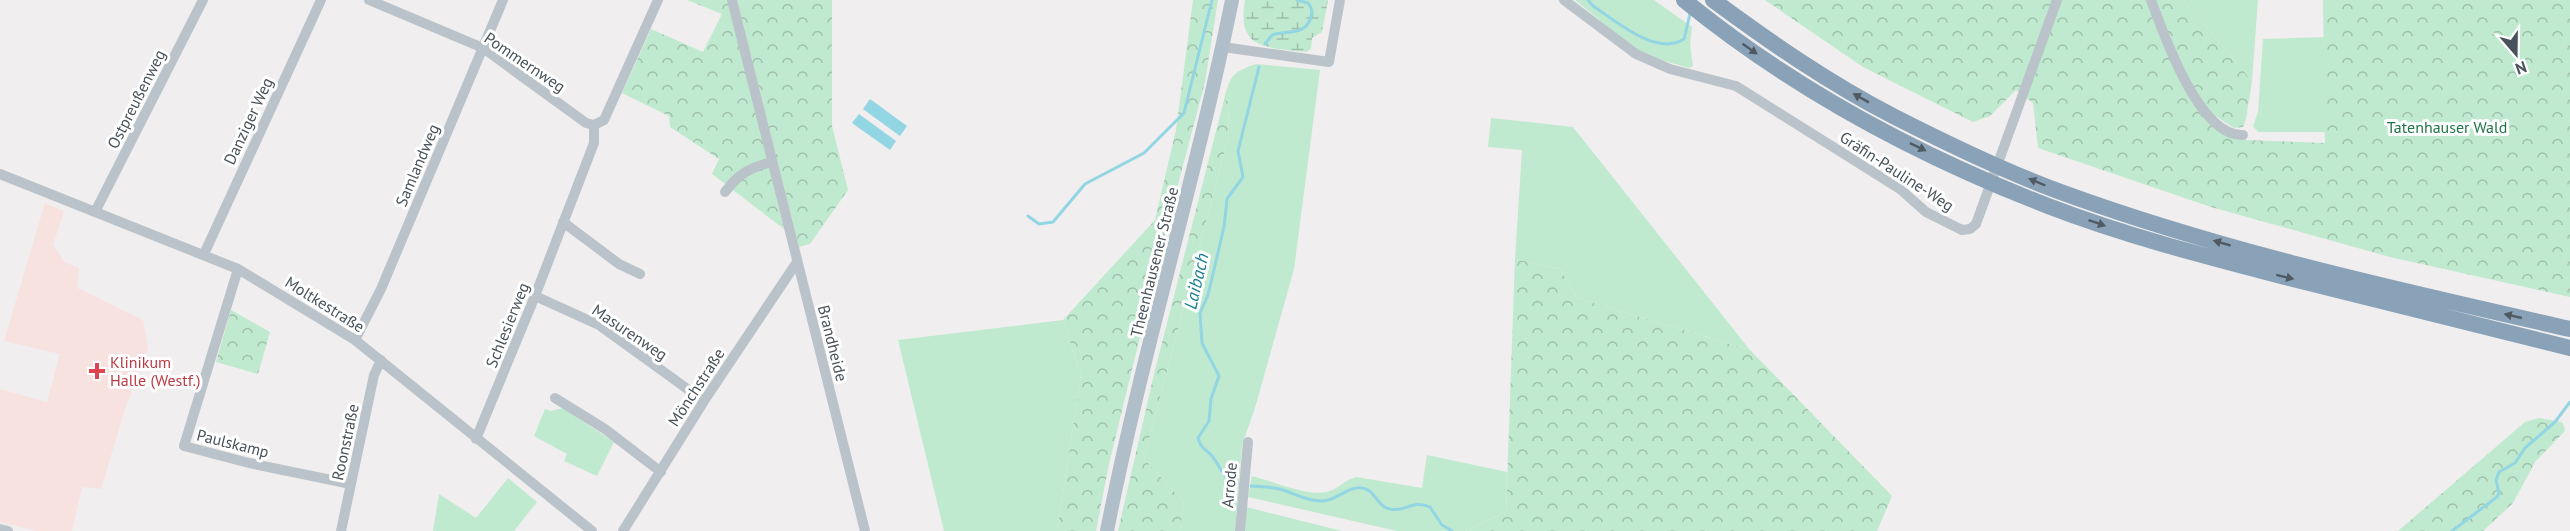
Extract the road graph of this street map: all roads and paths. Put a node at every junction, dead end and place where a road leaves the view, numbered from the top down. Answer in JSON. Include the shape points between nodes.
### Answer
{"nodes":[{"id":1,"x":204,"y":0,"type":"edge"},
{"id":2,"x":321,"y":0,"type":"edge"},
{"id":3,"x":369,"y":0,"type":"edge"},
{"id":4,"x":503,"y":0,"type":"edge"},
{"id":5,"x":658,"y":0,"type":"edge"},
{"id":6,"x":732,"y":0,"type":"edge"},
{"id":7,"x":1232,"y":0,"type":"edge"},
{"id":8,"x":1340,"y":0,"type":"edge"},
{"id":9,"x":1564,"y":0,"type":"edge"},
{"id":10,"x":1713,"y":0,"type":"edge"},
{"id":11,"x":2056,"y":0,"type":"edge"},
{"id":12,"x":2151,"y":0,"type":"edge"},
{"id":13,"x":1685,"y":1,"type":"edge"},
{"id":14,"x":1223,"y":47,"type":"junction"},
{"id":15,"x":483,"y":48,"type":"junction"},
{"id":16,"x":594,"y":125,"type":"junction"},
{"id":17,"x":2243,"y":135,"type":"dead end"},
{"id":18,"x":772,"y":162,"type":"junction"},
{"id":19,"x":0,"y":174,"type":"edge"},
{"id":20,"x":725,"y":192,"type":"dead end"},
{"id":21,"x":95,"y":212,"type":"junction"},
{"id":22,"x":564,"y":222,"type":"junction"},
{"id":23,"x":204,"y":254,"type":"junction"},
{"id":24,"x":797,"y":262,"type":"junction"},
{"id":25,"x":238,"y":269,"type":"junction"},
{"id":26,"x":640,"y":274,"type":"dead end"},
{"id":27,"x":535,"y":296,"type":"junction"},
{"id":28,"x":2570,"y":329,"type":"edge"},
{"id":29,"x":355,"y":340,"type":"junction"},
{"id":30,"x":2570,"y":348,"type":"edge"},
{"id":31,"x":381,"y":360,"type":"junction"},
{"id":32,"x":555,"y":398,"type":"dead end"},
{"id":33,"x":704,"y":401,"type":"junction"},
{"id":34,"x":476,"y":439,"type":"junction"},
{"id":35,"x":1248,"y":442,"type":"dead end"},
{"id":36,"x":661,"y":472,"type":"junction"},
{"id":37,"x":351,"y":484,"type":"junction"},
{"id":38,"x":0,"y":529,"type":"edge"},
{"id":39,"x":8,"y":531,"type":"edge"},
{"id":40,"x":341,"y":531,"type":"edge"},
{"id":41,"x":591,"y":531,"type":"edge"},
{"id":42,"x":623,"y":531,"type":"edge"},
{"id":43,"x":865,"y":531,"type":"edge"},
{"id":44,"x":1107,"y":531,"type":"edge"},
{"id":45,"x":1240,"y":531,"type":"edge"}],
"edges":[{"from":1,"to":21,"type":"street","name":"Ostpreußenweg"},
{"from":2,"to":23,"type":"street","name":"Danziger Weg"},
{"from":3,"to":15,"type":"street","name":"Pommernweg"},
{"from":4,"to":15,"type":"street","name":"Samlandweg"},
{"from":5,"to":16,"type":"street","via":[[604,120]]},
{"from":6,"to":18,"type":"street","name":"Brandheide"},
{"from":7,"to":14,"type":"main road","name":"Theenhausener Straße"},
{"from":8,"to":14,"type":"street","via":[[1329,62]]},
{"from":9,"to":11,"type":"street","name":"Gräfin-Pauline-Weg","via":[[1651,62],[1736,86],[1900,189],[1926,212],[1962,230],[1976,224]]},
{"from":28,"to":10,"type":"highway","one_way":true,"via":[[2223,244],[2056,190],[1891,115],[1781,49]]},
{"from":12,"to":17,"type":"street","via":[[2194,99],[2232,134]]},
{"from":13,"to":30,"type":"highway","one_way":true,"via":[[1793,78],[1883,131],[2048,206],[2223,261]]},
{"from":14,"to":44,"type":"main road","name":"Theenhausener Straße"},
{"from":15,"to":16,"type":"street","name":"Pommernweg"},
{"from":15,"to":29,"type":"street","name":"Samlandweg","via":[[381,289]]},
{"from":16,"to":22,"type":"street","name":"Schlesierweg","via":[[594,143]]},
{"from":18,"to":20,"type":"street","via":[[742,173]]},
{"from":18,"to":24,"type":"street","name":"Brandheide"},
{"from":19,"to":21,"type":"street","name":"Moltkestraße"},
{"from":21,"to":23,"type":"street","name":"Moltkestraße"},
{"from":22,"to":26,"type":"street","via":[[619,264]]},
{"from":22,"to":27,"type":"street","name":"Schlesierweg"},
{"from":23,"to":25,"type":"street","name":"Moltkestraße"},
{"from":24,"to":33,"type":"street","name":"Mönchstraße"},
{"from":24,"to":43,"type":"street","name":"Brandheide"},
{"from":25,"to":29,"type":"street","name":"Moltkestraße"},
{"from":25,"to":37,"type":"street","name":"Paulskamp","via":[[184,446]]},
{"from":27,"to":33,"type":"street","name":"Masurenweg","via":[[599,325]]},
{"from":27,"to":34,"type":"street","name":"Schlesierweg"},
{"from":29,"to":31,"type":"street","name":"Moltkestraße"},
{"from":31,"to":34,"type":"street","name":"Moltkestraße"},
{"from":31,"to":37,"type":"street","name":"Roonstraße","via":[[374,375]]},
{"from":32,"to":36,"type":"street","via":[[605,429]]},
{"from":33,"to":36,"type":"street","name":"Mönchstraße"},
{"from":34,"to":41,"type":"street","name":"Moltkestraße"},
{"from":35,"to":45,"type":"street","name":"Arrode"},
{"from":36,"to":42,"type":"street","name":"Mönchstraße"},
{"from":37,"to":40,"type":"street","name":"Roonstraße"},
{"from":38,"to":39,"type":"street"}]}
